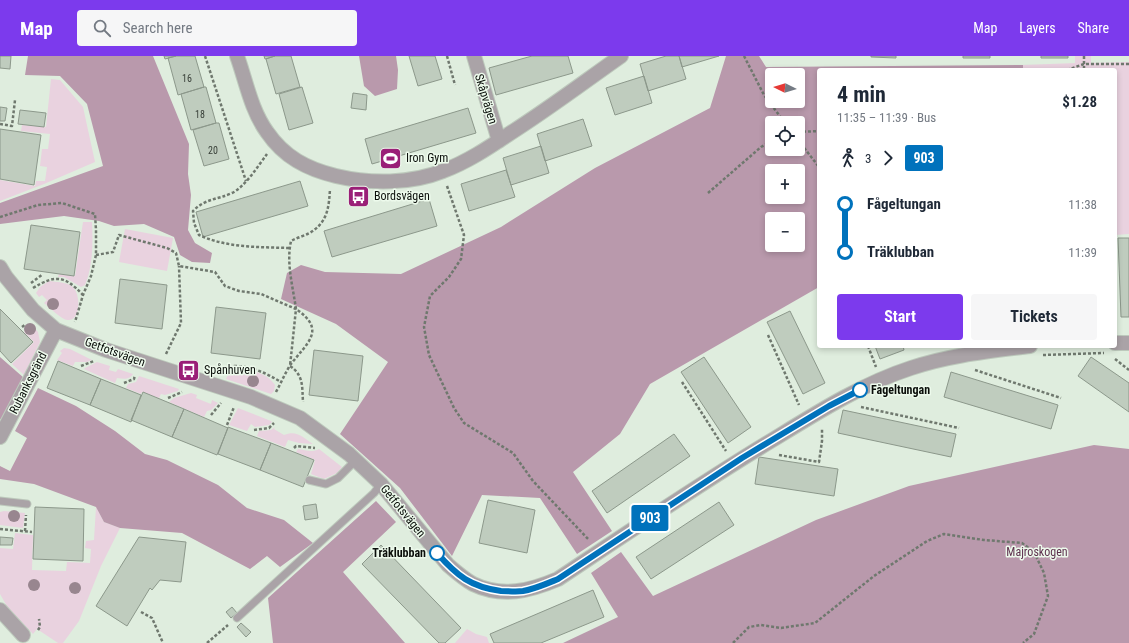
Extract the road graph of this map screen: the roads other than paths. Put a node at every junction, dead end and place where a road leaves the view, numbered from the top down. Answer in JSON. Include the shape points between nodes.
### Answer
{"nodes":[{"id":1,"x":237,"y":56,"type":"edge"},
{"id":2,"x":474,"y":56,"type":"edge"},
{"id":3,"x":621,"y":56,"type":"edge"},
{"id":4,"x":499,"y":141,"type":"junction"},
{"id":5,"x":0,"y":267,"type":"edge"},
{"id":6,"x":56,"y":330,"type":"junction"},
{"id":7,"x":1129,"y":343,"type":"edge"},
{"id":8,"x":1117,"y":345,"type":"edge"},
{"id":9,"x":1034,"y":351,"type":"edge"},
{"id":10,"x":0,"y":436,"type":"edge"},
{"id":11,"x":356,"y":460,"type":"junction"},
{"id":12,"x":309,"y":480,"type":"dead end"},
{"id":13,"x":381,"y":484,"type":"junction"},
{"id":14,"x":0,"y":501,"type":"edge"},
{"id":15,"x":26,"y":504,"type":"dead end"},
{"id":16,"x":0,"y":610,"type":"edge"},
{"id":17,"x":237,"y":618,"type":"road end"},
{"id":18,"x":24,"y":635,"type":"dead end"}],
"edges":[{"from":1,"to":4,"type":"street","via":[[256,114],[266,131],[287,155],[317,172],[345,179],[368,181],[416,179],[442,172],[471,159]]},
{"from":2,"to":4,"type":"street","name":"Skåpvägen"},
{"from":3,"to":4,"type":"street"},
{"from":5,"to":6,"type":"street","name":"Getfotsvägen","via":[[33,310]]},
{"from":6,"to":10,"type":"street","name":"Rubanksgränd"},
{"from":6,"to":11,"type":"street","name":"Getfotsvägen","via":[[106,350],[270,405],[300,418]]},
{"from":7,"to":8,"type":"street"},
{"from":9,"to":13,"type":"street","name":"Getfotsvägen","via":[[957,356],[912,367],[874,383],[829,406],[742,458],[558,579],[522,591],[486,589],[461,576],[448,565]]},
{"from":11,"to":12,"type":"lane","via":[[338,478],[326,484]]},
{"from":11,"to":13,"type":"street","name":"Getfotsvägen"},
{"from":13,"to":17,"type":"lane"},
{"from":14,"to":15,"type":"lane"},
{"from":16,"to":18,"type":"street"}]}
